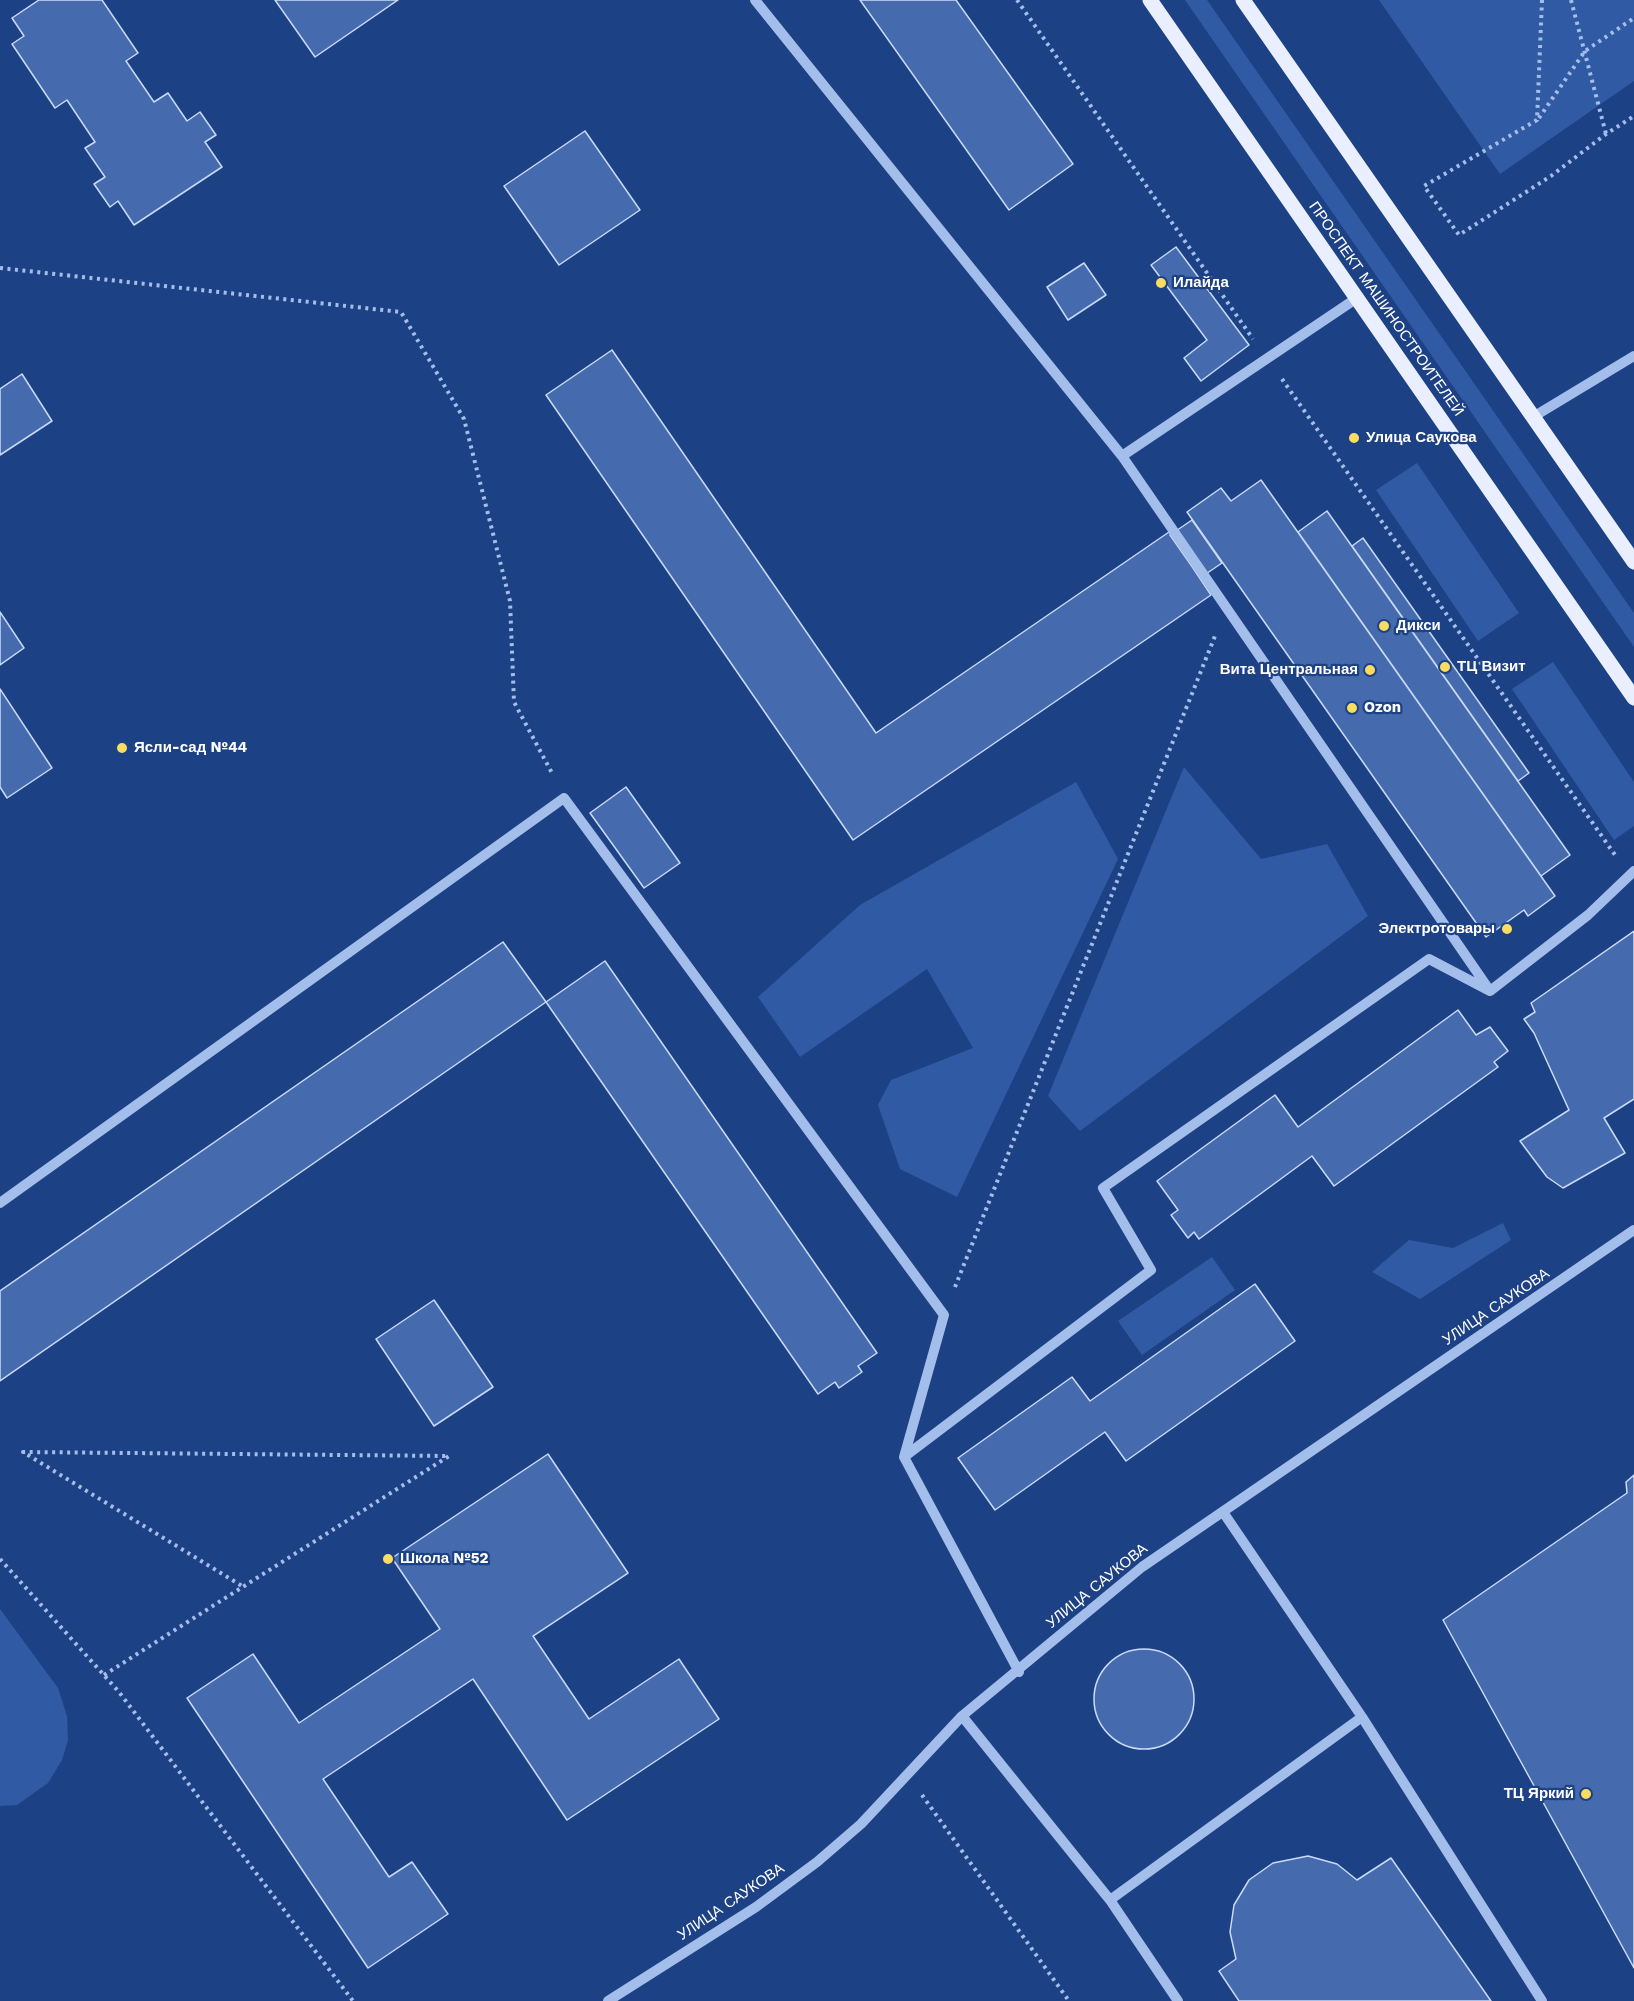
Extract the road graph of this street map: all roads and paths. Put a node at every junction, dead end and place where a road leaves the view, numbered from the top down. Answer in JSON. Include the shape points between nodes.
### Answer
{"nodes":[{"id":1,"x":755,"y":0,"type":"edge"},
{"id":2,"x":1017,"y":0,"type":"edge"},
{"id":3,"x":1150,"y":0,"type":"edge"},
{"id":4,"x":1243,"y":0,"type":"edge"},
{"id":5,"x":1542,"y":0,"type":"edge"},
{"id":6,"x":1571,"y":0,"type":"edge"},
{"id":7,"x":1634,"y":18,"type":"edge"},
{"id":8,"x":1585,"y":51,"type":"junction"},
{"id":9,"x":1634,"y":116,"type":"edge"},
{"id":10,"x":1538,"y":120,"type":"junction"},
{"id":11,"x":1606,"y":134,"type":"junction"},
{"id":12,"x":0,"y":268,"type":"edge"},
{"id":13,"x":1356,"y":298,"type":"junction"},
{"id":14,"x":1634,"y":356,"type":"edge"},
{"id":15,"x":1267,"y":357,"type":"junction"},
{"id":16,"x":1533,"y":417,"type":"junction"},
{"id":17,"x":1122,"y":456,"type":"junction"},
{"id":18,"x":1634,"y":562,"type":"edge"},
{"id":19,"x":1227,"y":608,"type":"junction"},
{"id":20,"x":1634,"y":698,"type":"edge"},
{"id":21,"x":564,"y":798,"type":"junction"},
{"id":22,"x":1631,"y":873,"type":"edge"},
{"id":23,"x":1490,"y":991,"type":"junction"},
{"id":24,"x":0,"y":1203,"type":"edge"},
{"id":25,"x":1634,"y":1230,"type":"edge"},
{"id":26,"x":944,"y":1315,"type":"junction"},
{"id":27,"x":904,"y":1457,"type":"junction"},
{"id":28,"x":1223,"y":1512,"type":"junction"},
{"id":29,"x":0,"y":1559,"type":"edge"},
{"id":30,"x":242,"y":1586,"type":"junction"},
{"id":31,"x":1019,"y":1672,"type":"junction"},
{"id":32,"x":104,"y":1675,"type":"junction"},
{"id":33,"x":962,"y":1716,"type":"junction"},
{"id":34,"x":1362,"y":1717,"type":"junction"},
{"id":35,"x":908,"y":1775,"type":"junction"},
{"id":36,"x":1110,"y":1900,"type":"junction"},
{"id":37,"x":353,"y":2001,"type":"edge"},
{"id":38,"x":608,"y":2001,"type":"edge"},
{"id":39,"x":1069,"y":2001,"type":"edge"},
{"id":40,"x":1178,"y":2001,"type":"edge"},
{"id":41,"x":1542,"y":2001,"type":"edge"}],
"edges":[{"from":1,"to":17,"type":"street"},
{"from":2,"to":15,"type":"path"},
{"from":3,"to":13,"type":"main road","name":"ПРОСПЕКТ МАШИНОСТРОИТЕЛЕЙ"},
{"from":4,"to":16,"type":"main road"},
{"from":5,"to":10,"type":"path"},
{"from":6,"to":8,"type":"path"},
{"from":7,"to":8,"type":"path"},
{"from":8,"to":10,"type":"path"},
{"from":8,"to":11,"type":"path"},
{"from":9,"to":11,"type":"path"},
{"from":10,"to":11,"type":"path","via":[[1424,186],[1459,236],[1551,176]]},
{"from":12,"to":21,"type":"path","via":[[401,312],[464,419],[510,601],[514,702]]},
{"from":13,"to":15,"type":"street"},
{"from":13,"to":20,"type":"main road","name":"ПРОСПЕКТ МАШИНОСТРОИТЕЛЕЙ"},
{"from":14,"to":16,"type":"street"},
{"from":15,"to":17,"type":"street"},
{"from":15,"to":22,"type":"path"},
{"from":16,"to":18,"type":"main road"},
{"from":17,"to":19,"type":"street"},
{"from":19,"to":23,"type":"street"},
{"from":19,"to":26,"type":"path"},
{"from":21,"to":24,"type":"street"},
{"from":21,"to":26,"type":"street"},
{"from":22,"to":23,"type":"street","via":[[1588,915]]},
{"from":23,"to":27,"type":"street","via":[[1429,959],[1103,1188],[1151,1270]]},
{"from":25,"to":28,"type":"street","name":"УЛИЦА САУКОВА"},
{"from":26,"to":27,"type":"street"},
{"from":27,"to":31,"type":"street"},
{"from":28,"to":31,"type":"street","name":"УЛИЦА САУКОВА","via":[[1142,1568]]},
{"from":28,"to":34,"type":"street"},
{"from":29,"to":32,"type":"path"},
{"from":30,"to":30,"type":"path","via":[[449,1456],[23,1452],[133,1519]]},
{"from":30,"to":32,"type":"path"},
{"from":31,"to":33,"type":"street","name":"УЛИЦА САУКОВА"},
{"from":32,"to":37,"type":"path"},
{"from":33,"to":35,"type":"street","name":"УЛИЦА САУКОВА"},
{"from":33,"to":36,"type":"street"},
{"from":34,"to":36,"type":"street"},
{"from":34,"to":41,"type":"street"},
{"from":35,"to":38,"type":"street","name":"УЛИЦА САУКОВА","via":[[817,1862],[756,1907]]},
{"from":35,"to":39,"type":"path"},
{"from":36,"to":40,"type":"street"}]}
